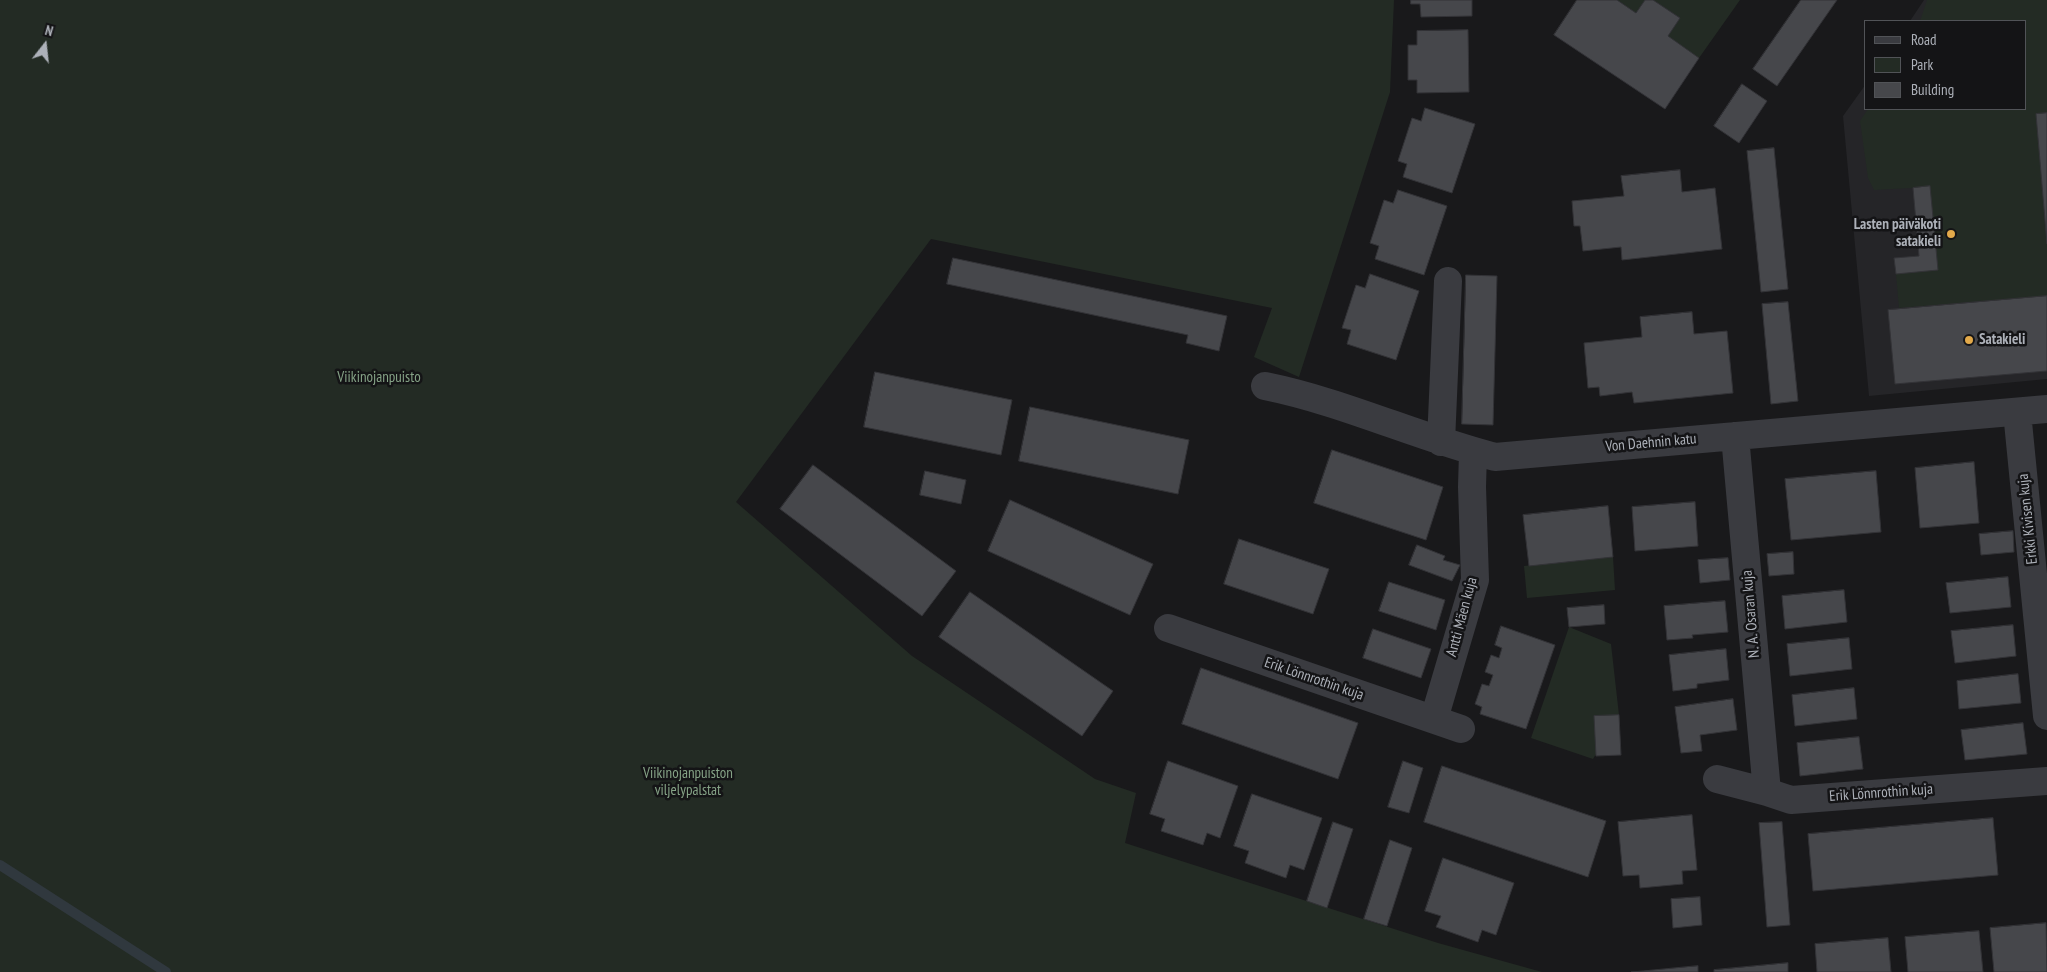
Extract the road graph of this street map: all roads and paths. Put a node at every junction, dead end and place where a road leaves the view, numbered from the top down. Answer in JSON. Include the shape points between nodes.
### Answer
{"nodes":[{"id":1,"x":1448,"y":281,"type":"dead end"},
{"id":2,"x":1265,"y":386,"type":"dead end"},
{"id":3,"x":2047,"y":409,"type":"edge"},
{"id":4,"x":2017,"y":412,"type":"junction"},
{"id":5,"x":1735,"y":436,"type":"junction"},
{"id":6,"x":1441,"y":442,"type":"junction"},
{"id":7,"x":1473,"y":452,"type":"junction"},
{"id":8,"x":1168,"y":628,"type":"dead end"},
{"id":9,"x":2047,"y":716,"type":"edge"},
{"id":10,"x":1434,"y":719,"type":"junction"},
{"id":11,"x":1461,"y":729,"type":"dead end"},
{"id":12,"x":1717,"y":779,"type":"dead end"},
{"id":13,"x":2047,"y":781,"type":"edge"},
{"id":14,"x":1767,"y":792,"type":"junction"}],
"edges":[{"from":1,"to":6,"type":"street"},
{"from":2,"to":6,"type":"street","name":"Von Daehnin katu","via":[[1301,393]]},
{"from":3,"to":4,"type":"street","name":"Von Daehnin katu"},
{"from":4,"to":5,"type":"street","name":"Von Daehnin katu"},
{"from":4,"to":9,"type":"street","name":"Erkki Kivisen kuja"},
{"from":5,"to":7,"type":"street","name":"Von Daehnin katu","via":[[1495,457]]},
{"from":5,"to":14,"type":"street","name":"N. A. Osaran kuja"},
{"from":6,"to":7,"type":"street","name":"Von Daehnin katu"},
{"from":7,"to":10,"type":"street","name":"Antti Mäen kuja","via":[[1475,580]]},
{"from":8,"to":10,"type":"street","name":"Erik Lönnrothin kuja"},
{"from":10,"to":11,"type":"street","name":"Erik Lönnrothin kuja"},
{"from":12,"to":14,"type":"street","name":"Erik Lönnrothin kuja"},
{"from":13,"to":14,"type":"street","name":"Erik Lönnrothin kuja","via":[[1791,800]]}]}
